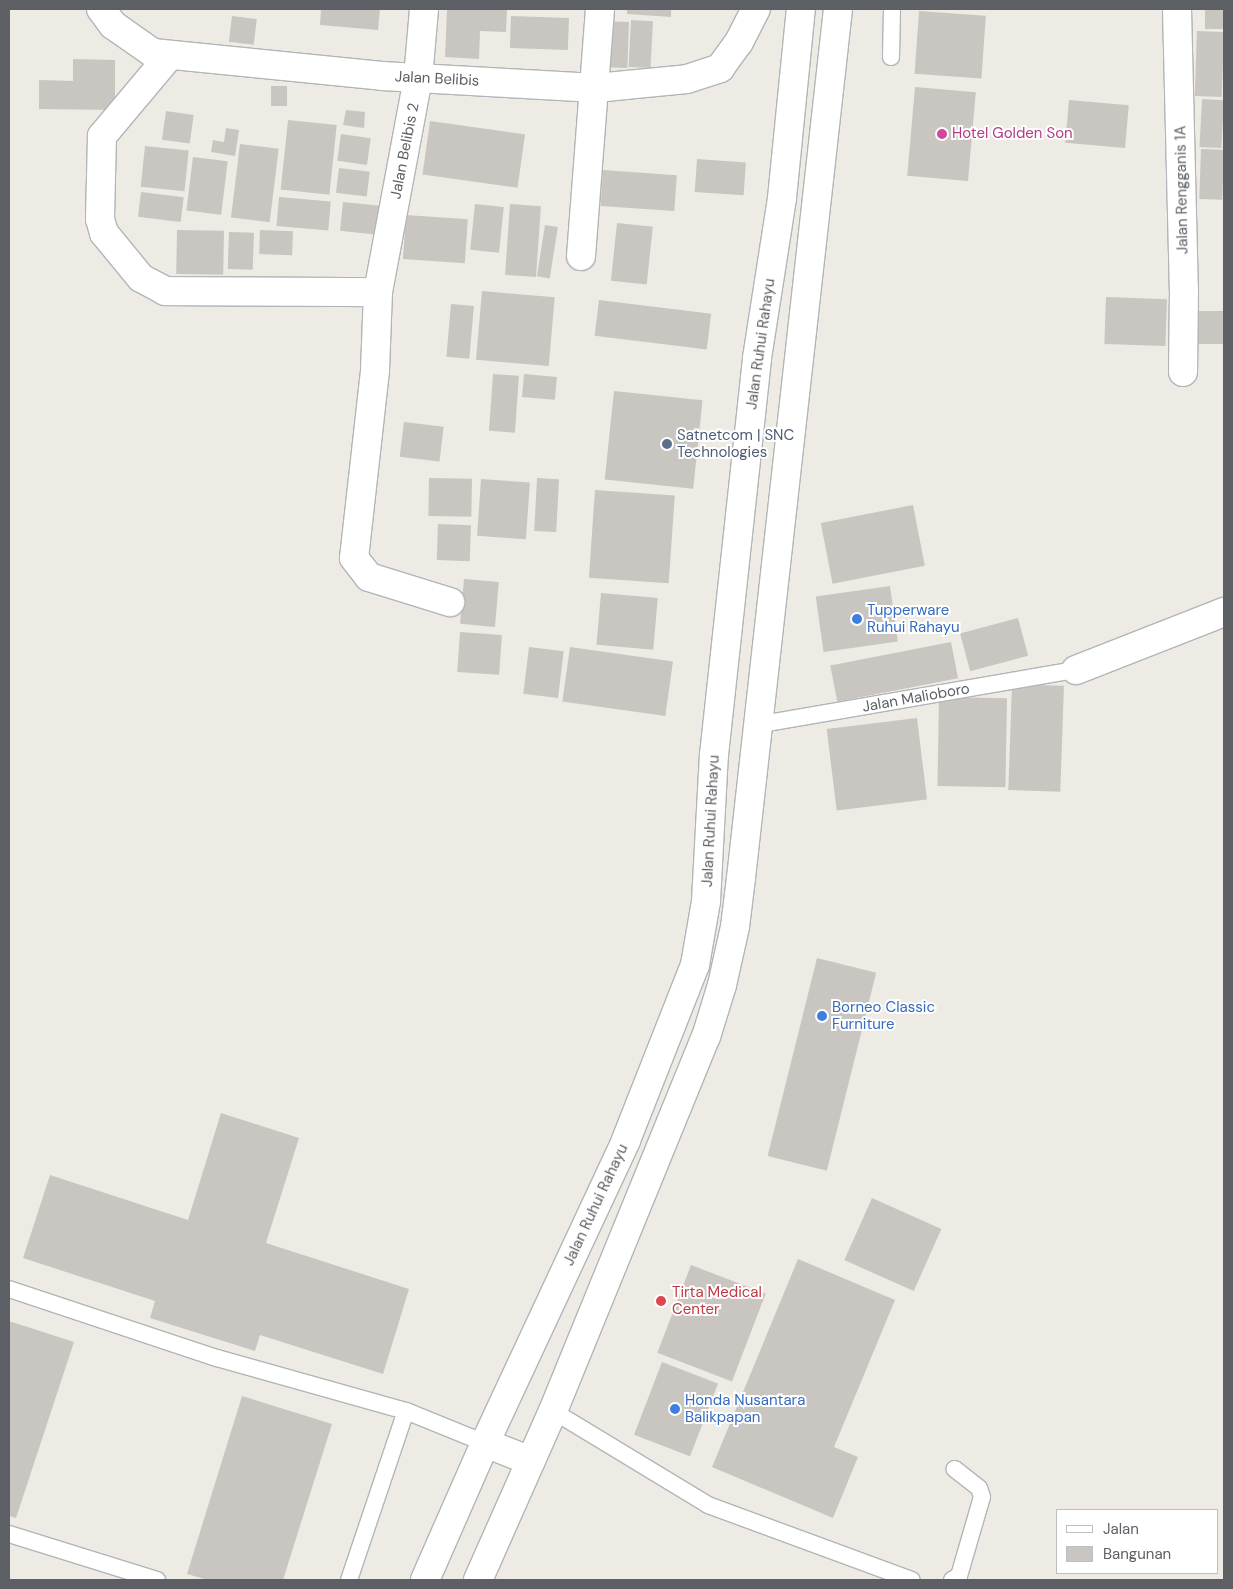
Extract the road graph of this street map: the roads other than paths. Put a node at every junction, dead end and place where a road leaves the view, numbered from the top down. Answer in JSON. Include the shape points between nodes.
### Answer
{"nodes":[{"id":1,"x":101,"y":9,"type":"edge"},
{"id":2,"x":424,"y":9,"type":"edge"},
{"id":3,"x":600,"y":9,"type":"edge"},
{"id":4,"x":756,"y":9,"type":"edge"},
{"id":5,"x":801,"y":9,"type":"edge"},
{"id":6,"x":838,"y":9,"type":"edge"},
{"id":7,"x":892,"y":9,"type":"edge"},
{"id":8,"x":1177,"y":9,"type":"edge"},
{"id":9,"x":170,"y":55,"type":"junction"},
{"id":10,"x":891,"y":57,"type":"dead end"},
{"id":11,"x":418,"y":78,"type":"junction"},
{"id":12,"x":596,"y":88,"type":"junction"},
{"id":13,"x":581,"y":256,"type":"dead end"},
{"id":14,"x":378,"y":292,"type":"junction"},
{"id":15,"x":1183,"y":372,"type":"dead end"},
{"id":16,"x":450,"y":602,"type":"dead end"},
{"id":17,"x":1224,"y":612,"type":"edge"},
{"id":18,"x":1076,"y":670,"type":"joint"},
{"id":19,"x":756,"y":726,"type":"junction"},
{"id":20,"x":9,"y":1289,"type":"edge"},
{"id":21,"x":406,"y":1411,"type":"junction"},
{"id":22,"x":553,"y":1411,"type":"junction"},
{"id":23,"x":485,"y":1443,"type":"junction"},
{"id":24,"x":531,"y":1461,"type":"junction"},
{"id":25,"x":955,"y":1469,"type":"dead end"},
{"id":26,"x":9,"y":1534,"type":"edge"},
{"id":27,"x":157,"y":1580,"type":"edge"},
{"id":28,"x":349,"y":1580,"type":"edge"},
{"id":29,"x":425,"y":1580,"type":"edge"},
{"id":30,"x":478,"y":1580,"type":"edge"},
{"id":31,"x":912,"y":1580,"type":"edge"},
{"id":32,"x":952,"y":1580,"type":"edge"}],
"edges":[{"from":1,"to":9,"type":"main road","name":"Jalan Belibis","via":[[113,25],[131,40],[153,53]]},
{"from":2,"to":11,"type":"main road","name":"Jalan Belibis 2"},
{"from":3,"to":12,"type":"main road"},
{"from":4,"to":12,"type":"main road","name":"Jalan Belibis","via":[[739,42],[720,68],[687,79]]},
{"from":5,"to":23,"type":"main road","name":"Jalan Ruhui Rahayu","via":[[782,198],[755,378],[714,755],[706,901],[695,965],[626,1140]]},
{"from":6,"to":19,"type":"main road"},
{"from":7,"to":10,"type":"lane"},
{"from":8,"to":15,"type":"main road","name":"Jalan Rengganis 1A"},
{"from":9,"to":11,"type":"main road","name":"Jalan Belibis"},
{"from":9,"to":14,"type":"main road","via":[[102,136],[100,220],[104,233],[141,278],[165,291]]},
{"from":11,"to":12,"type":"main road","name":"Jalan Belibis"},
{"from":11,"to":14,"type":"main road","name":"Jalan Belibis 2"},
{"from":12,"to":13,"type":"main road"},
{"from":14,"to":16,"type":"main road","name":"Jalan Belibis 2","via":[[376,370],[353,539],[354,558],[369,577]]},
{"from":17,"to":18,"type":"main road"},
{"from":18,"to":19,"type":"lane","name":"Jalan Malioboro"},
{"from":19,"to":22,"type":"main road","via":[[735,927],[722,985],[706,1037]]},
{"from":20,"to":21,"type":"lane","via":[[217,1358]]},
{"from":21,"to":23,"type":"lane"},
{"from":21,"to":28,"type":"lane"},
{"from":22,"to":24,"type":"main road"},
{"from":22,"to":31,"type":"lane","via":[[708,1504]]},
{"from":23,"to":24,"type":"main road"},
{"from":23,"to":29,"type":"main road","name":"Jalan Ruhui Rahayu"},
{"from":24,"to":30,"type":"main road"},
{"from":25,"to":32,"type":"lane","via":[[979,1488],[982,1497],[959,1576]]},
{"from":26,"to":27,"type":"lane"}]}
